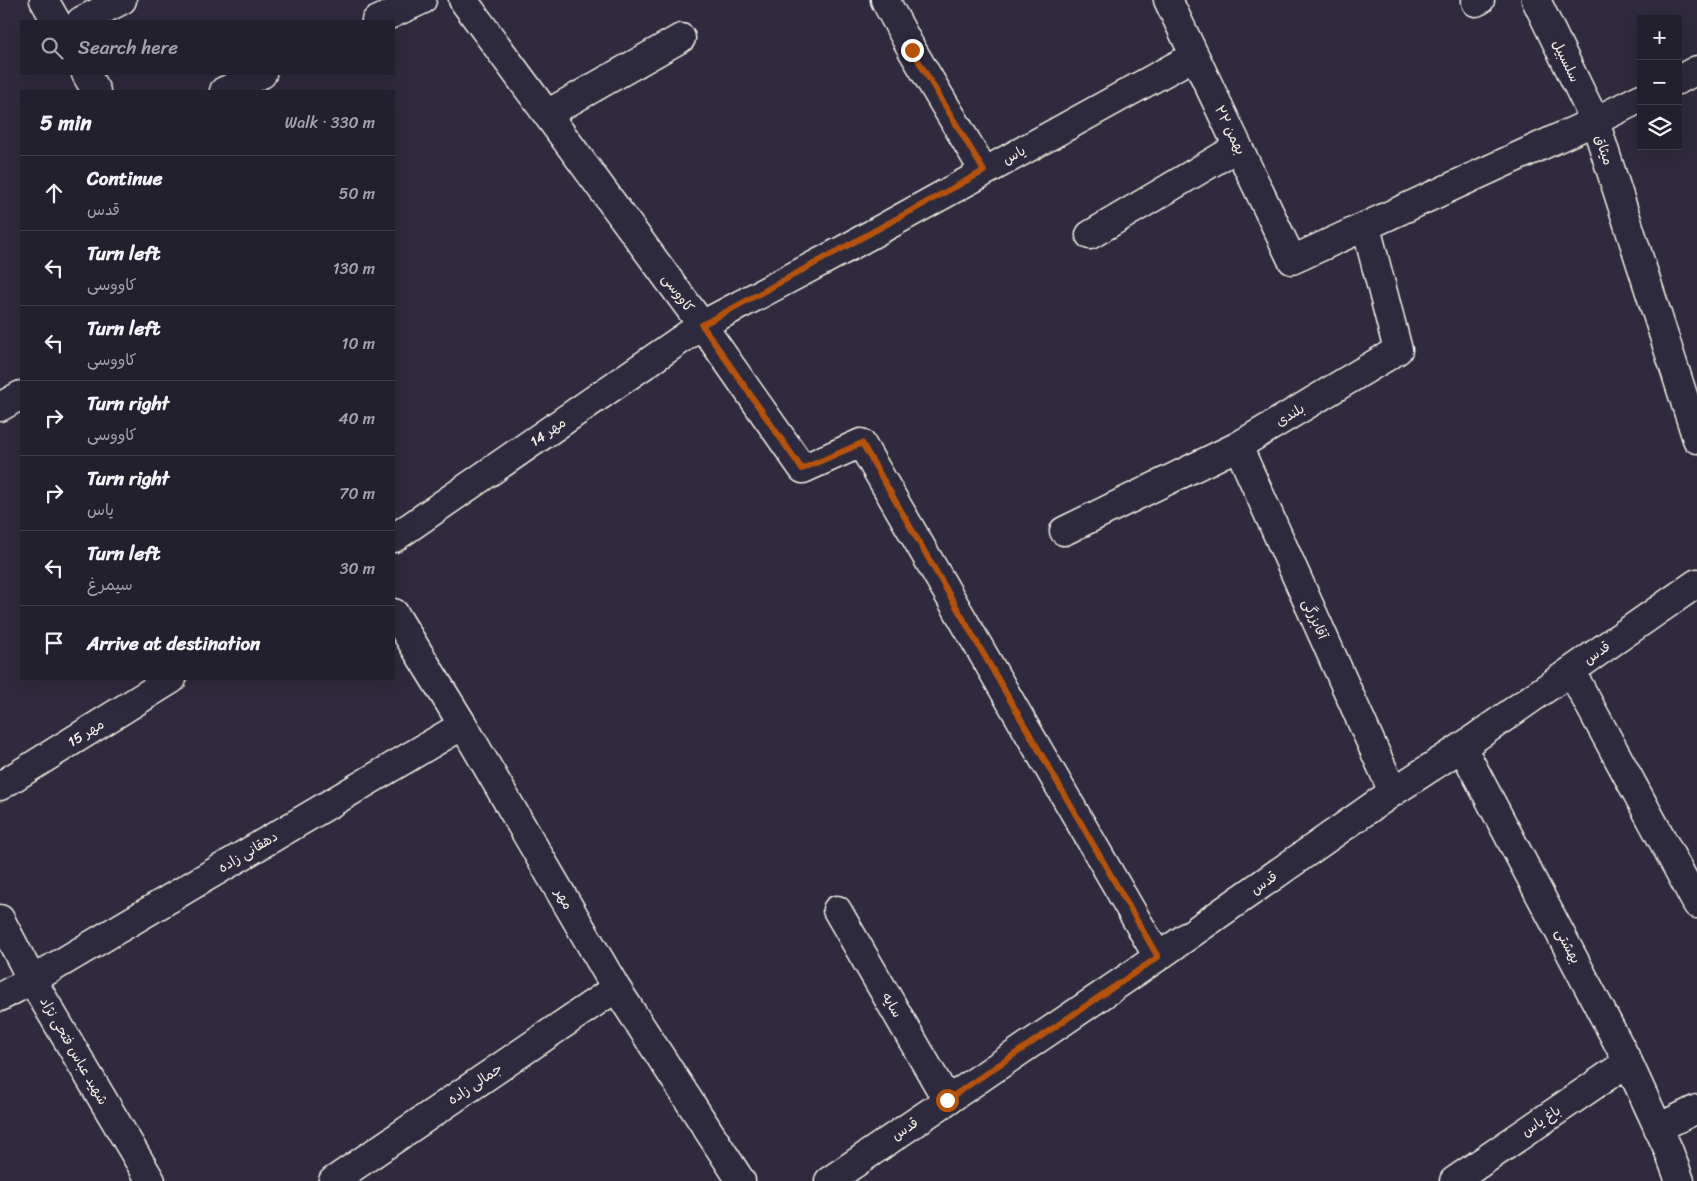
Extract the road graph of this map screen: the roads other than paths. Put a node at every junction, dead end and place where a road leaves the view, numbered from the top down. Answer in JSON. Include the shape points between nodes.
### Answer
{"nodes":[{"id":1,"x":44,"y":0,"type":"edge"},
{"id":2,"x":122,"y":0,"type":"edge"},
{"id":3,"x":422,"y":0,"type":"edge"},
{"id":4,"x":463,"y":0,"type":"edge"},
{"id":5,"x":885,"y":0,"type":"edge"},
{"id":6,"x":1168,"y":0,"type":"edge"},
{"id":7,"x":1536,"y":0,"type":"edge"},
{"id":8,"x":55,"y":20,"type":"edge"},
{"id":9,"x":83,"y":20,"type":"edge"},
{"id":10,"x":378,"y":20,"type":"edge"},
{"id":11,"x":681,"y":38,"type":"dead end"},
{"id":12,"x":1194,"y":56,"type":"junction"},
{"id":13,"x":1697,"y":70,"type":"edge"},
{"id":14,"x":87,"y":75,"type":"edge"},
{"id":15,"x":260,"y":75,"type":"edge"},
{"id":16,"x":1682,"y":78,"type":"edge"},
{"id":17,"x":95,"y":90,"type":"edge"},
{"id":18,"x":226,"y":90,"type":"edge"},
{"id":19,"x":1637,"y":100,"type":"edge"},
{"id":20,"x":547,"y":114,"type":"junction"},
{"id":21,"x":1595,"y":121,"type":"junction"},
{"id":22,"x":1238,"y":147,"type":"junction"},
{"id":23,"x":984,"y":171,"type":"junction"},
{"id":24,"x":1366,"y":226,"type":"junction"},
{"id":25,"x":1090,"y":235,"type":"dead end"},
{"id":26,"x":1292,"y":260,"type":"joint"},
{"id":27,"x":702,"y":325,"type":"junction"},
{"id":28,"x":20,"y":396,"type":"edge"},
{"id":29,"x":0,"y":407,"type":"edge"},
{"id":30,"x":1697,"y":438,"type":"edge"},
{"id":31,"x":1238,"y":446,"type":"junction"},
{"id":32,"x":1064,"y":531,"type":"dead end"},
{"id":33,"x":395,"y":537,"type":"edge"},
{"id":34,"x":1697,"y":583,"type":"edge"},
{"id":35,"x":395,"y":614,"type":"edge"},
{"id":36,"x":1571,"y":671,"type":"junction"},
{"id":37,"x":170,"y":680,"type":"edge"},
{"id":38,"x":464,"y":725,"type":"junction"},
{"id":39,"x":1462,"y":746,"type":"junction"},
{"id":40,"x":0,"y":786,"type":"edge"},
{"id":41,"x":1393,"y":792,"type":"junction"},
{"id":42,"x":1697,"y":904,"type":"edge"},
{"id":43,"x":837,"y":910,"type":"dead end"},
{"id":44,"x":0,"y":920,"type":"edge"},
{"id":45,"x":1158,"y":957,"type":"junction"},
{"id":46,"x":32,"y":980,"type":"junction"},
{"id":47,"x":616,"y":988,"type":"junction"},
{"id":48,"x":0,"y":997,"type":"edge"},
{"id":49,"x":1628,"y":1062,"type":"junction"},
{"id":50,"x":947,"y":1100,"type":"junction"},
{"id":51,"x":1697,"y":1109,"type":"edge"},
{"id":52,"x":1663,"y":1138,"type":"junction"},
{"id":53,"x":151,"y":1181,"type":"edge"},
{"id":54,"x":333,"y":1181,"type":"edge"},
{"id":55,"x":741,"y":1181,"type":"edge"},
{"id":56,"x":829,"y":1181,"type":"edge"},
{"id":57,"x":1454,"y":1181,"type":"edge"},
{"id":58,"x":1680,"y":1181,"type":"edge"}],
"edges":[{"from":1,"to":8,"type":"street"},
{"from":2,"to":9,"type":"street"},
{"from":3,"to":10,"type":"street"},
{"from":4,"to":20,"type":"street","name":"کاووسی"},
{"from":5,"to":23,"type":"street"},
{"from":6,"to":12,"type":"street","name":"۲۲ بهمن"},
{"from":7,"to":21,"type":"street","name":"سلسبیل"},
{"from":11,"to":20,"type":"street"},
{"from":12,"to":22,"type":"street","name":"۲۲ بهمن"},
{"from":12,"to":23,"type":"street","name":"یاس"},
{"from":13,"to":16,"type":"street"},
{"from":14,"to":17,"type":"street"},
{"from":15,"to":18,"type":"street"},
{"from":19,"to":21,"type":"street"},
{"from":20,"to":27,"type":"street","name":"کاووسی"},
{"from":21,"to":24,"type":"street","name":"میثاق"},
{"from":21,"to":30,"type":"street","name":"میثاق"},
{"from":22,"to":25,"type":"street"},
{"from":22,"to":26,"type":"street","name":"۲۲ بهمن"},
{"from":23,"to":27,"type":"street","name":"یاس"},
{"from":24,"to":26,"type":"street","name":"میثاق"},
{"from":24,"to":31,"type":"street","name":"بلندی","via":[[1398,350]]},
{"from":27,"to":33,"type":"street","name":"مهر 14"},
{"from":27,"to":45,"type":"street","name":"کاووسی","via":[[802,469],[862,443]]},
{"from":28,"to":29,"type":"street"},
{"from":31,"to":32,"type":"street","name":"بلندی"},
{"from":31,"to":41,"type":"street","name":"آقابزرگی"},
{"from":34,"to":36,"type":"street","name":"قدس"},
{"from":35,"to":38,"type":"street","name":"مهر"},
{"from":36,"to":39,"type":"street","name":"قدس"},
{"from":36,"to":42,"type":"street"},
{"from":37,"to":40,"type":"street","name":"مهر 15"},
{"from":38,"to":46,"type":"street","name":"دهقانی زاده"},
{"from":38,"to":47,"type":"street","name":"مهر"},
{"from":39,"to":41,"type":"street","name":"قدس"},
{"from":39,"to":49,"type":"street","name":"بهشتی"},
{"from":41,"to":45,"type":"street","name":"قدس"},
{"from":43,"to":50,"type":"street","name":"سایه"},
{"from":44,"to":46,"type":"street","name":"شهید عباس فتحی نژاد"},
{"from":45,"to":50,"type":"street","name":"قدس"},
{"from":46,"to":48,"type":"street","name":"دهقانی زاده"},
{"from":46,"to":53,"type":"street","name":"شهید عباس فتحی نژاد"},
{"from":47,"to":54,"type":"street","name":"جمالی زاده"},
{"from":47,"to":55,"type":"street","name":"مهر"},
{"from":49,"to":52,"type":"street","name":"بهشتی"},
{"from":49,"to":57,"type":"street","name":"باغ یاس"},
{"from":50,"to":56,"type":"street","name":"قدس"},
{"from":51,"to":52,"type":"street"},
{"from":52,"to":58,"type":"street","name":"بهشتی"}]}
